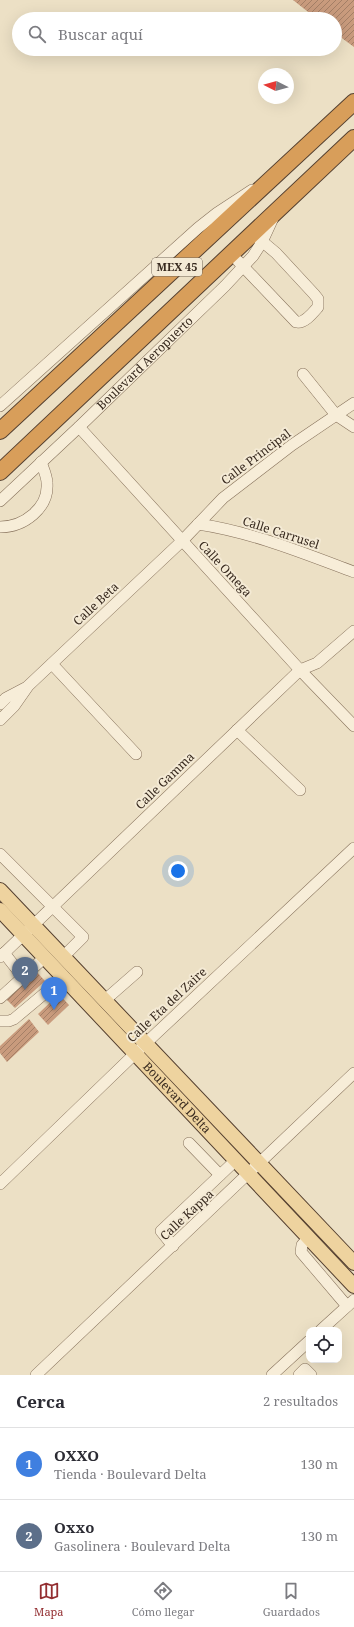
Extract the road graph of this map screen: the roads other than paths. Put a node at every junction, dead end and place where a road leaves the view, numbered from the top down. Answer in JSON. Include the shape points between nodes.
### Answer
{"nodes":[{"id":1,"x":354,"y":102,"type":"edge"},
{"id":2,"x":354,"y":138,"type":"edge"},
{"id":3,"x":271,"y":179,"type":"junction"},
{"id":4,"x":258,"y":238,"type":"junction"},
{"id":5,"x":231,"y":254,"type":"junction"},
{"id":6,"x":243,"y":266,"type":"junction"},
{"id":7,"x":303,"y":374,"type":"dead end"},
{"id":8,"x":354,"y":403,"type":"edge"},
{"id":9,"x":0,"y":406,"type":"edge"},
{"id":10,"x":336,"y":414,"type":"junction"},
{"id":11,"x":79,"y":427,"type":"junction"},
{"id":12,"x":354,"y":427,"type":"edge"},
{"id":13,"x":0,"y":431,"type":"edge"},
{"id":14,"x":41,"y":462,"type":"junction"},
{"id":15,"x":5,"y":467,"type":"edge"},
{"id":16,"x":0,"y":501,"type":"edge"},
{"id":17,"x":198,"y":524,"type":"junction"},
{"id":18,"x":0,"y":527,"type":"edge"},
{"id":19,"x":182,"y":541,"type":"junction"},
{"id":20,"x":354,"y":572,"type":"edge"},
{"id":21,"x":354,"y":631,"type":"edge"},
{"id":22,"x":52,"y":664,"type":"junction"},
{"id":23,"x":300,"y":670,"type":"junction"},
{"id":24,"x":28,"y":686,"type":"junction"},
{"id":25,"x":2,"y":697,"type":"edge"},
{"id":26,"x":14,"y":706,"type":"junction"},
{"id":27,"x":0,"y":720,"type":"edge"},
{"id":28,"x":354,"y":726,"type":"edge"},
{"id":29,"x":237,"y":730,"type":"junction"},
{"id":30,"x":136,"y":754,"type":"dead end"},
{"id":31,"x":300,"y":790,"type":"dead end"},
{"id":32,"x":354,"y":848,"type":"edge"},
{"id":33,"x":0,"y":854,"type":"edge"},
{"id":34,"x":0,"y":890,"type":"edge"},
{"id":35,"x":53,"y":907,"type":"junction"},
{"id":36,"x":0,"y":910,"type":"edge"},
{"id":37,"x":34,"y":925,"type":"junction"},
{"id":38,"x":24,"y":935,"type":"junction"},
{"id":39,"x":2,"y":955,"type":"edge"},
{"id":40,"x":64,"y":956,"type":"junction"},
{"id":41,"x":44,"y":958,"type":"junction"},
{"id":42,"x":137,"y":972,"type":"dead end"},
{"id":43,"x":22,"y":977,"type":"junction"},
{"id":44,"x":63,"y":978,"type":"junction"},
{"id":45,"x":0,"y":998,"type":"edge"},
{"id":46,"x":105,"y":1000,"type":"junction"},
{"id":47,"x":0,"y":1021,"type":"edge"},
{"id":48,"x":146,"y":1043,"type":"junction"},
{"id":49,"x":135,"y":1054,"type":"junction"},
{"id":50,"x":354,"y":1073,"type":"edge"},
{"id":51,"x":189,"y":1143,"type":"dead end"},
{"id":52,"x":236,"y":1160,"type":"junction"},
{"id":53,"x":255,"y":1169,"type":"junction"},
{"id":54,"x":220,"y":1175,"type":"junction"},
{"id":55,"x":0,"y":1184,"type":"edge"},
{"id":56,"x":309,"y":1237,"type":"junction"},
{"id":57,"x":173,"y":1246,"type":"junction"},
{"id":58,"x":354,"y":1263,"type":"edge"},
{"id":59,"x":354,"y":1286,"type":"edge"},
{"id":60,"x":350,"y":1303,"type":"edge"},
{"id":61,"x":324,"y":1327,"type":"edge"},
{"id":62,"x":306,"y":1344,"type":"edge"},
{"id":63,"x":36,"y":1375,"type":"edge"},
{"id":64,"x":272,"y":1375,"type":"edge"},
{"id":65,"x":299,"y":1375,"type":"edge"},
{"id":66,"x":311,"y":1375,"type":"edge"}],
"edges":[{"from":1,"to":3,"type":"highway","number":"MEX 45"},
{"from":2,"to":4,"type":"highway","name":"Boulevard Aeropuerto","number":"MEX 45","via":[[275,214]]},
{"from":3,"to":9,"type":"street","via":[[234,201],[198,228]]},
{"from":3,"to":13,"type":"highway","number":"MEX 45"},
{"from":4,"to":5,"type":"highway","name":"Boulevard Aeropuerto","number":"MEX 45"},
{"from":4,"to":6,"type":"street","name":"Boulevard Aeropuerto"},
{"from":4,"to":6,"type":"street","via":[[276,253],[316,297],[318,307],[304,321],[296,322]]},
{"from":5,"to":6,"type":"street"},
{"from":5,"to":15,"type":"highway","name":"Boulevard Aeropuerto","number":"MEX 45"},
{"from":6,"to":11,"type":"street","name":"Boulevard Aeropuerto"},
{"from":7,"to":10,"type":"street"},
{"from":8,"to":10,"type":"street","name":"Calle Principal"},
{"from":10,"to":12,"type":"street"},
{"from":10,"to":17,"type":"street","name":"Calle Principal","via":[[237,486]]},
{"from":11,"to":14,"type":"street","name":"Boulevard Aeropuerto"},
{"from":11,"to":19,"type":"street","name":"Calle Omega"},
{"from":14,"to":16,"type":"street","name":"Boulevard Aeropuerto"},
{"from":14,"to":18,"type":"street","via":[[47,482],[46,494],[40,508],[20,524]]},
{"from":17,"to":19,"type":"street","name":"Calle Principal"},
{"from":17,"to":20,"type":"street","name":"Calle Carrusel","via":[[264,539]]},
{"from":19,"to":22,"type":"street","name":"Calle Beta"},
{"from":19,"to":23,"type":"street","name":"Calle Omega"},
{"from":21,"to":23,"type":"street","name":"Calle Gamma","via":[[317,663]]},
{"from":22,"to":24,"type":"street","name":"Calle Beta"},
{"from":22,"to":30,"type":"street"},
{"from":23,"to":28,"type":"street","name":"Calle Omega"},
{"from":23,"to":29,"type":"street","name":"Calle Gamma"},
{"from":24,"to":25,"type":"street","name":"Calle Beta"},
{"from":24,"to":26,"type":"street","name":"Calle Beta"},
{"from":25,"to":26,"type":"street"},
{"from":26,"to":27,"type":"street","name":"Calle Beta"},
{"from":29,"to":31,"type":"street"},
{"from":29,"to":35,"type":"street","name":"Calle Gamma"},
{"from":32,"to":48,"type":"street","name":"Calle Eta del Zaire"},
{"from":33,"to":35,"type":"street"},
{"from":34,"to":37,"type":"main road","name":"Boulevard Delta"},
{"from":35,"to":37,"type":"street","name":"Calle Gamma"},
{"from":35,"to":40,"type":"street","via":[[84,937]]},
{"from":36,"to":38,"type":"main road","name":"Boulevard Delta"},
{"from":37,"to":38,"type":"street","name":"Calle Gamma"},
{"from":37,"to":40,"type":"main road","name":"Boulevard Delta"},
{"from":38,"to":39,"type":"street","name":"Calle Gamma"},
{"from":38,"to":41,"type":"main road","name":"Boulevard Delta"},
{"from":39,"to":43,"type":"street"},
{"from":40,"to":46,"type":"main road","name":"Boulevard Delta"},
{"from":41,"to":43,"type":"street"},
{"from":41,"to":44,"type":"main road","name":"Boulevard Delta"},
{"from":42,"to":46,"type":"street"},
{"from":43,"to":45,"type":"street"},
{"from":44,"to":47,"type":"street","via":[[14,1019]]},
{"from":44,"to":49,"type":"main road","name":"Boulevard Delta"},
{"from":46,"to":48,"type":"main road","name":"Boulevard Delta"},
{"from":48,"to":49,"type":"street","name":"Calle Eta del Zaire"},
{"from":48,"to":53,"type":"main road","name":"Boulevard Delta"},
{"from":49,"to":52,"type":"main road","name":"Boulevard Delta"},
{"from":49,"to":55,"type":"street","name":"Calle Eta del Zaire"},
{"from":50,"to":53,"type":"street","name":"Calle Kappa"},
{"from":51,"to":54,"type":"street"},
{"from":52,"to":53,"type":"main road","name":"Boulevard Delta"},
{"from":52,"to":54,"type":"street"},
{"from":53,"to":56,"type":"main road","name":"Boulevard Delta"},
{"from":53,"to":57,"type":"street","name":"Calle Kappa"},
{"from":53,"to":58,"type":"main road","name":"Boulevard Delta"},
{"from":54,"to":57,"type":"street","via":[[161,1231]]},
{"from":56,"to":59,"type":"main road","name":"Boulevard Delta"},
{"from":56,"to":60,"type":"street","via":[[302,1245],[301,1252]]},
{"from":57,"to":63,"type":"street","name":"Calle Kappa"},
{"from":60,"to":61,"type":"street"},
{"from":62,"to":64,"type":"street"},
{"from":65,"to":66,"type":"street","via":[[305,1369]]}]}
